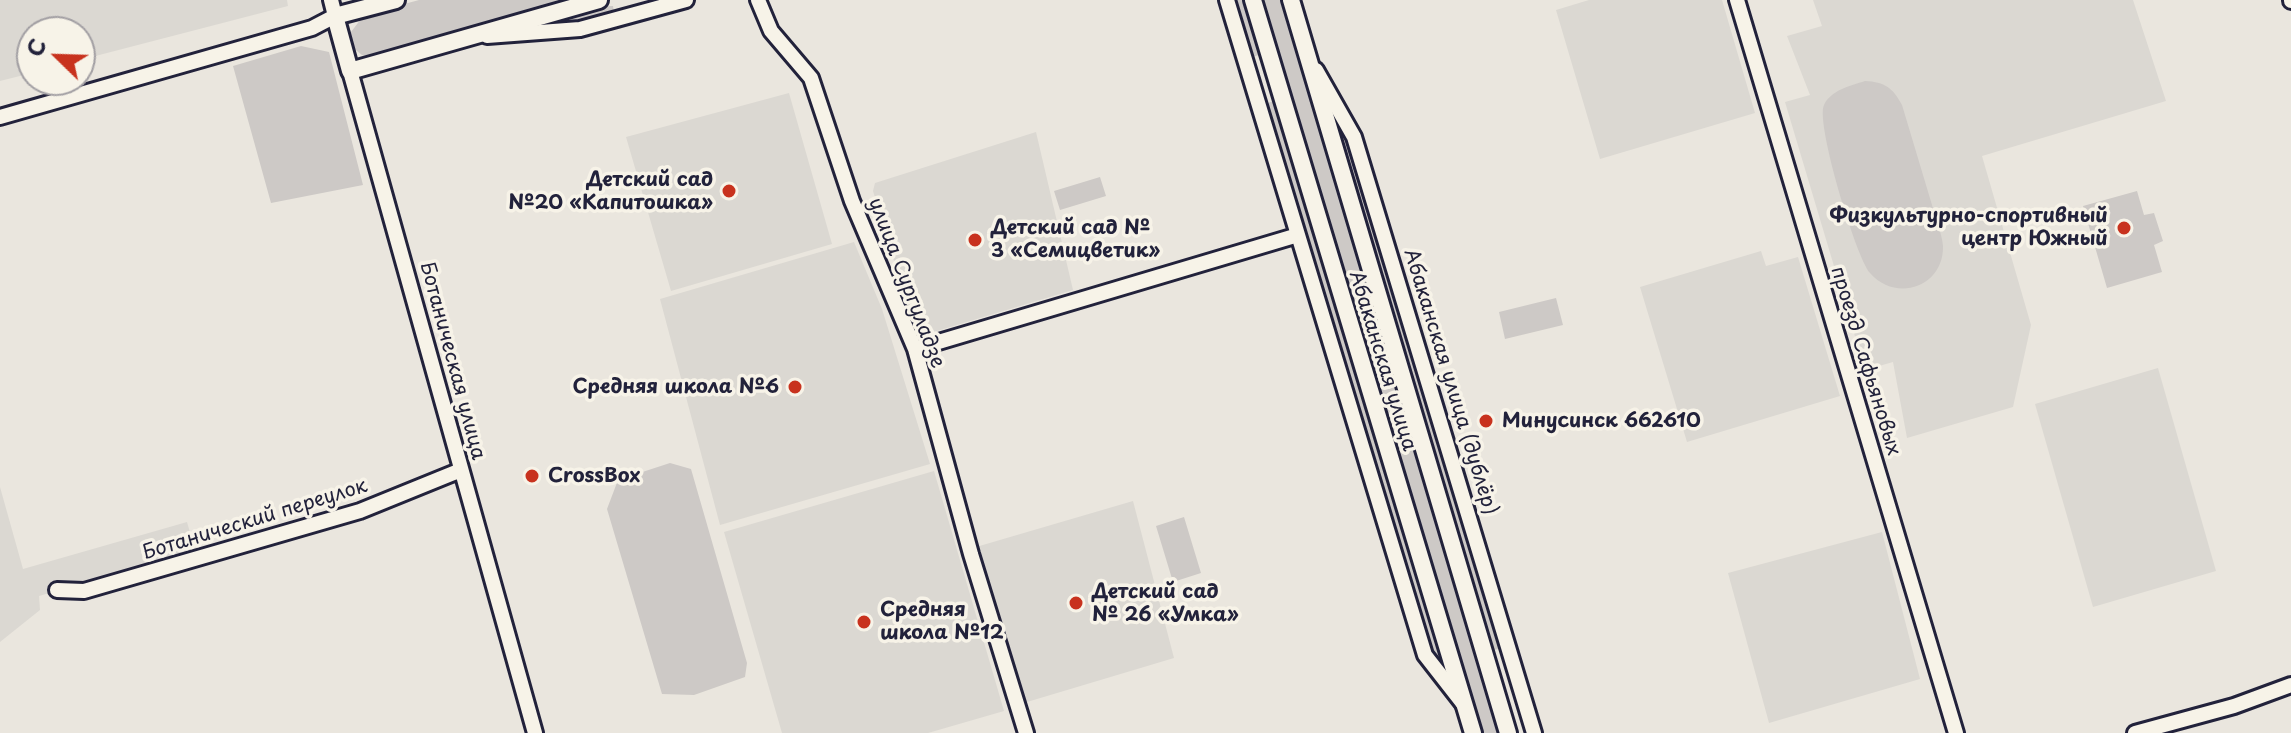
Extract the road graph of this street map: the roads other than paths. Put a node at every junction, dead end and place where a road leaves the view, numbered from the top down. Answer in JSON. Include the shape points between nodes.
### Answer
{"nodes":[{"id":1,"x":396,"y":0,"type":"edge"},
{"id":2,"x":599,"y":0,"type":"edge"},
{"id":3,"x":686,"y":0,"type":"edge"},
{"id":4,"x":758,"y":0,"type":"edge"},
{"id":5,"x":1227,"y":0,"type":"edge"},
{"id":6,"x":1253,"y":0,"type":"edge"},
{"id":7,"x":1291,"y":0,"type":"edge"},
{"id":8,"x":1737,"y":0,"type":"edge"},
{"id":9,"x":333,"y":8,"type":"edge"},
{"id":10,"x":467,"y":38,"type":"junction"},
{"id":11,"x":1306,"y":52,"type":"junction"},
{"id":12,"x":350,"y":71,"type":"junction"},
{"id":13,"x":0,"y":117,"type":"edge"},
{"id":14,"x":1298,"y":235,"type":"junction"},
{"id":15,"x":915,"y":349,"type":"junction"},
{"id":16,"x":461,"y":470,"type":"junction"},
{"id":17,"x":57,"y":590,"type":"dead end"},
{"id":18,"x":2291,"y":685,"type":"edge"},
{"id":19,"x":1465,"y":707,"type":"junction"},
{"id":20,"x":535,"y":733,"type":"edge"},
{"id":21,"x":1026,"y":733,"type":"edge"},
{"id":22,"x":1473,"y":733,"type":"edge"},
{"id":23,"x":1508,"y":733,"type":"edge"},
{"id":24,"x":1534,"y":733,"type":"edge"},
{"id":25,"x":1956,"y":733,"type":"edge"},
{"id":26,"x":2135,"y":733,"type":"edge"}],
"edges":[{"from":1,"to":9,"type":"main road"},
{"from":2,"to":10,"type":"main road"},
{"from":3,"to":10,"type":"street","via":[[580,29]]},
{"from":4,"to":15,"type":"street","name":"улица Сургуладзе","via":[[771,31],[811,78],[852,201]]},
{"from":5,"to":14,"type":"street"},
{"from":6,"to":19,"type":"main road","name":"Абаканская улица"},
{"from":7,"to":11,"type":"main road","name":"Абаканская улица"},
{"from":8,"to":25,"type":"street","name":"проезд Сафьяновых"},
{"from":9,"to":12,"type":"main road","name":"Ботаническая улица"},
{"from":9,"to":13,"type":"street","via":[[297,32]]},
{"from":10,"to":12,"type":"main road"},
{"from":11,"to":23,"type":"main road","name":"Абаканская улица"},
{"from":11,"to":24,"type":"street","name":"Абаканская улица (дублёр)","via":[[1354,137]]},
{"from":12,"to":16,"type":"street","name":"Ботаническая улица"},
{"from":14,"to":15,"type":"street"},
{"from":14,"to":19,"type":"street","via":[[1425,655]]},
{"from":15,"to":21,"type":"street","name":"улица Сургуладзе"},
{"from":16,"to":17,"type":"street","name":"Ботанический переулок","via":[[360,511],[84,591]]},
{"from":16,"to":20,"type":"street","name":"Ботаническая улица"},
{"from":18,"to":26,"type":"street"},
{"from":19,"to":22,"type":"main road","name":"Абаканская улица"}]}
